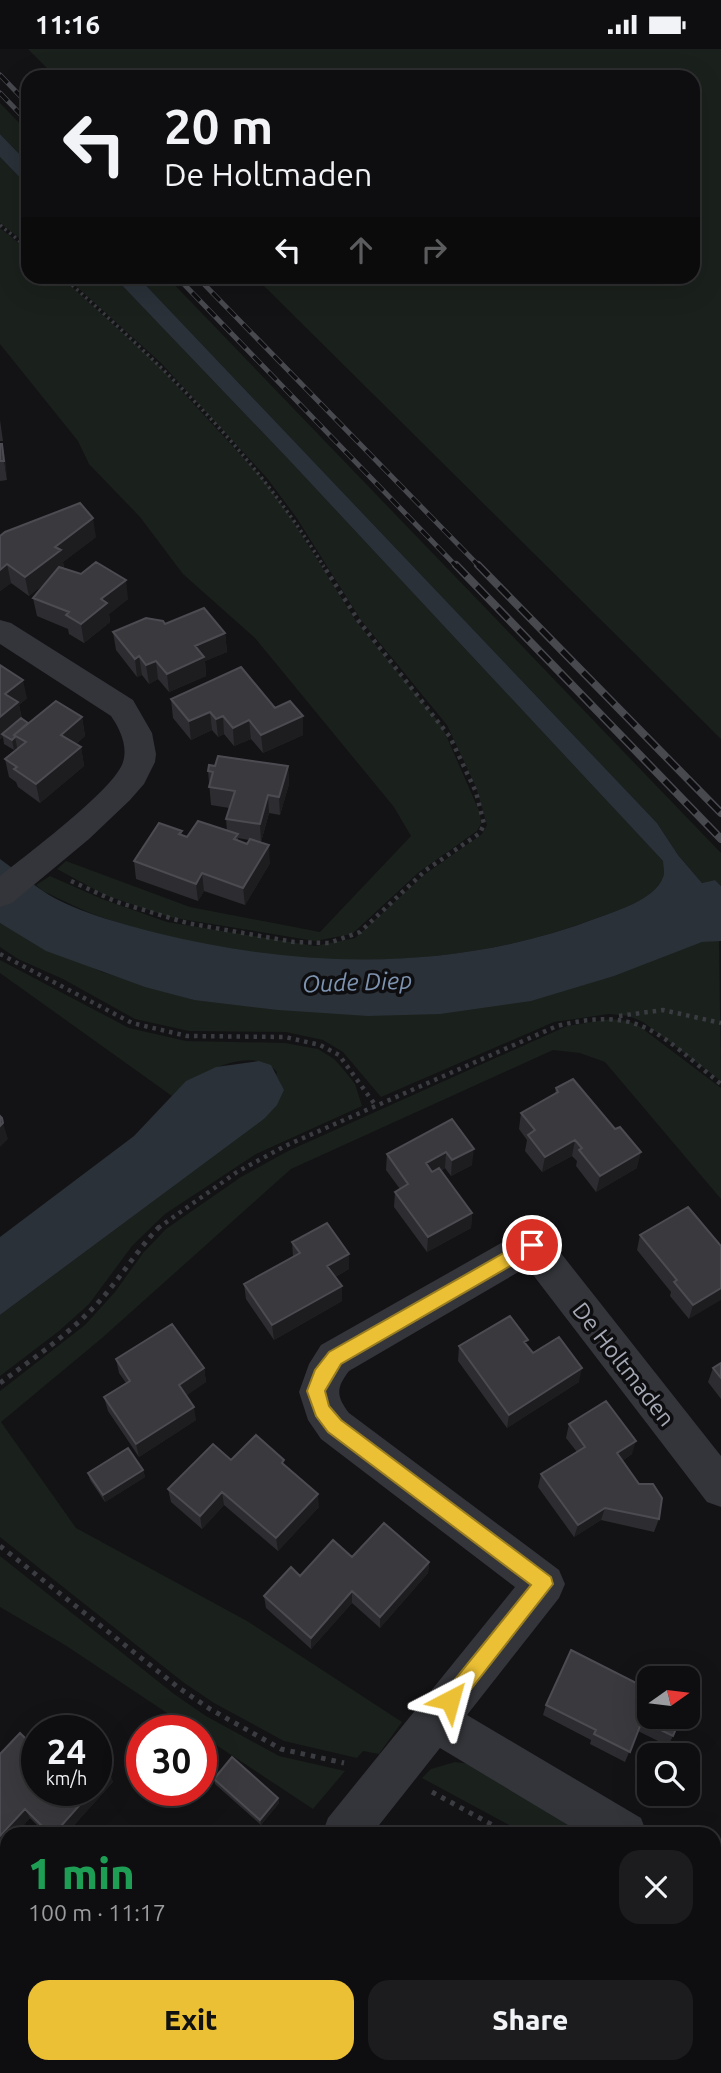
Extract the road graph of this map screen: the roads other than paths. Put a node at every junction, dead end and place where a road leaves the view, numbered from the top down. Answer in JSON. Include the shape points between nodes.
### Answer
{"nodes":[{"id":1,"x":0,"y":630,"type":"edge"},
{"id":2,"x":0,"y":894,"type":"edge"},
{"id":3,"x":721,"y":1487,"type":"edge"},
{"id":4,"x":435,"y":1720,"type":"junction"},
{"id":5,"x":350,"y":1827,"type":"edge"},
{"id":6,"x":613,"y":1827,"type":"edge"}],
"edges":[{"from":1,"to":2,"type":"street","via":[[122,708],[138,738],[138,763],[124,788]]},
{"from":3,"to":4,"type":"street","name":"De Holtmaden","via":[[532,1245],[335,1358],[316,1391],[322,1410],[335,1426],[544,1584]]},
{"from":4,"to":5,"type":"street","name":"De Holtmaden"},
{"from":4,"to":6,"type":"street"}]}
